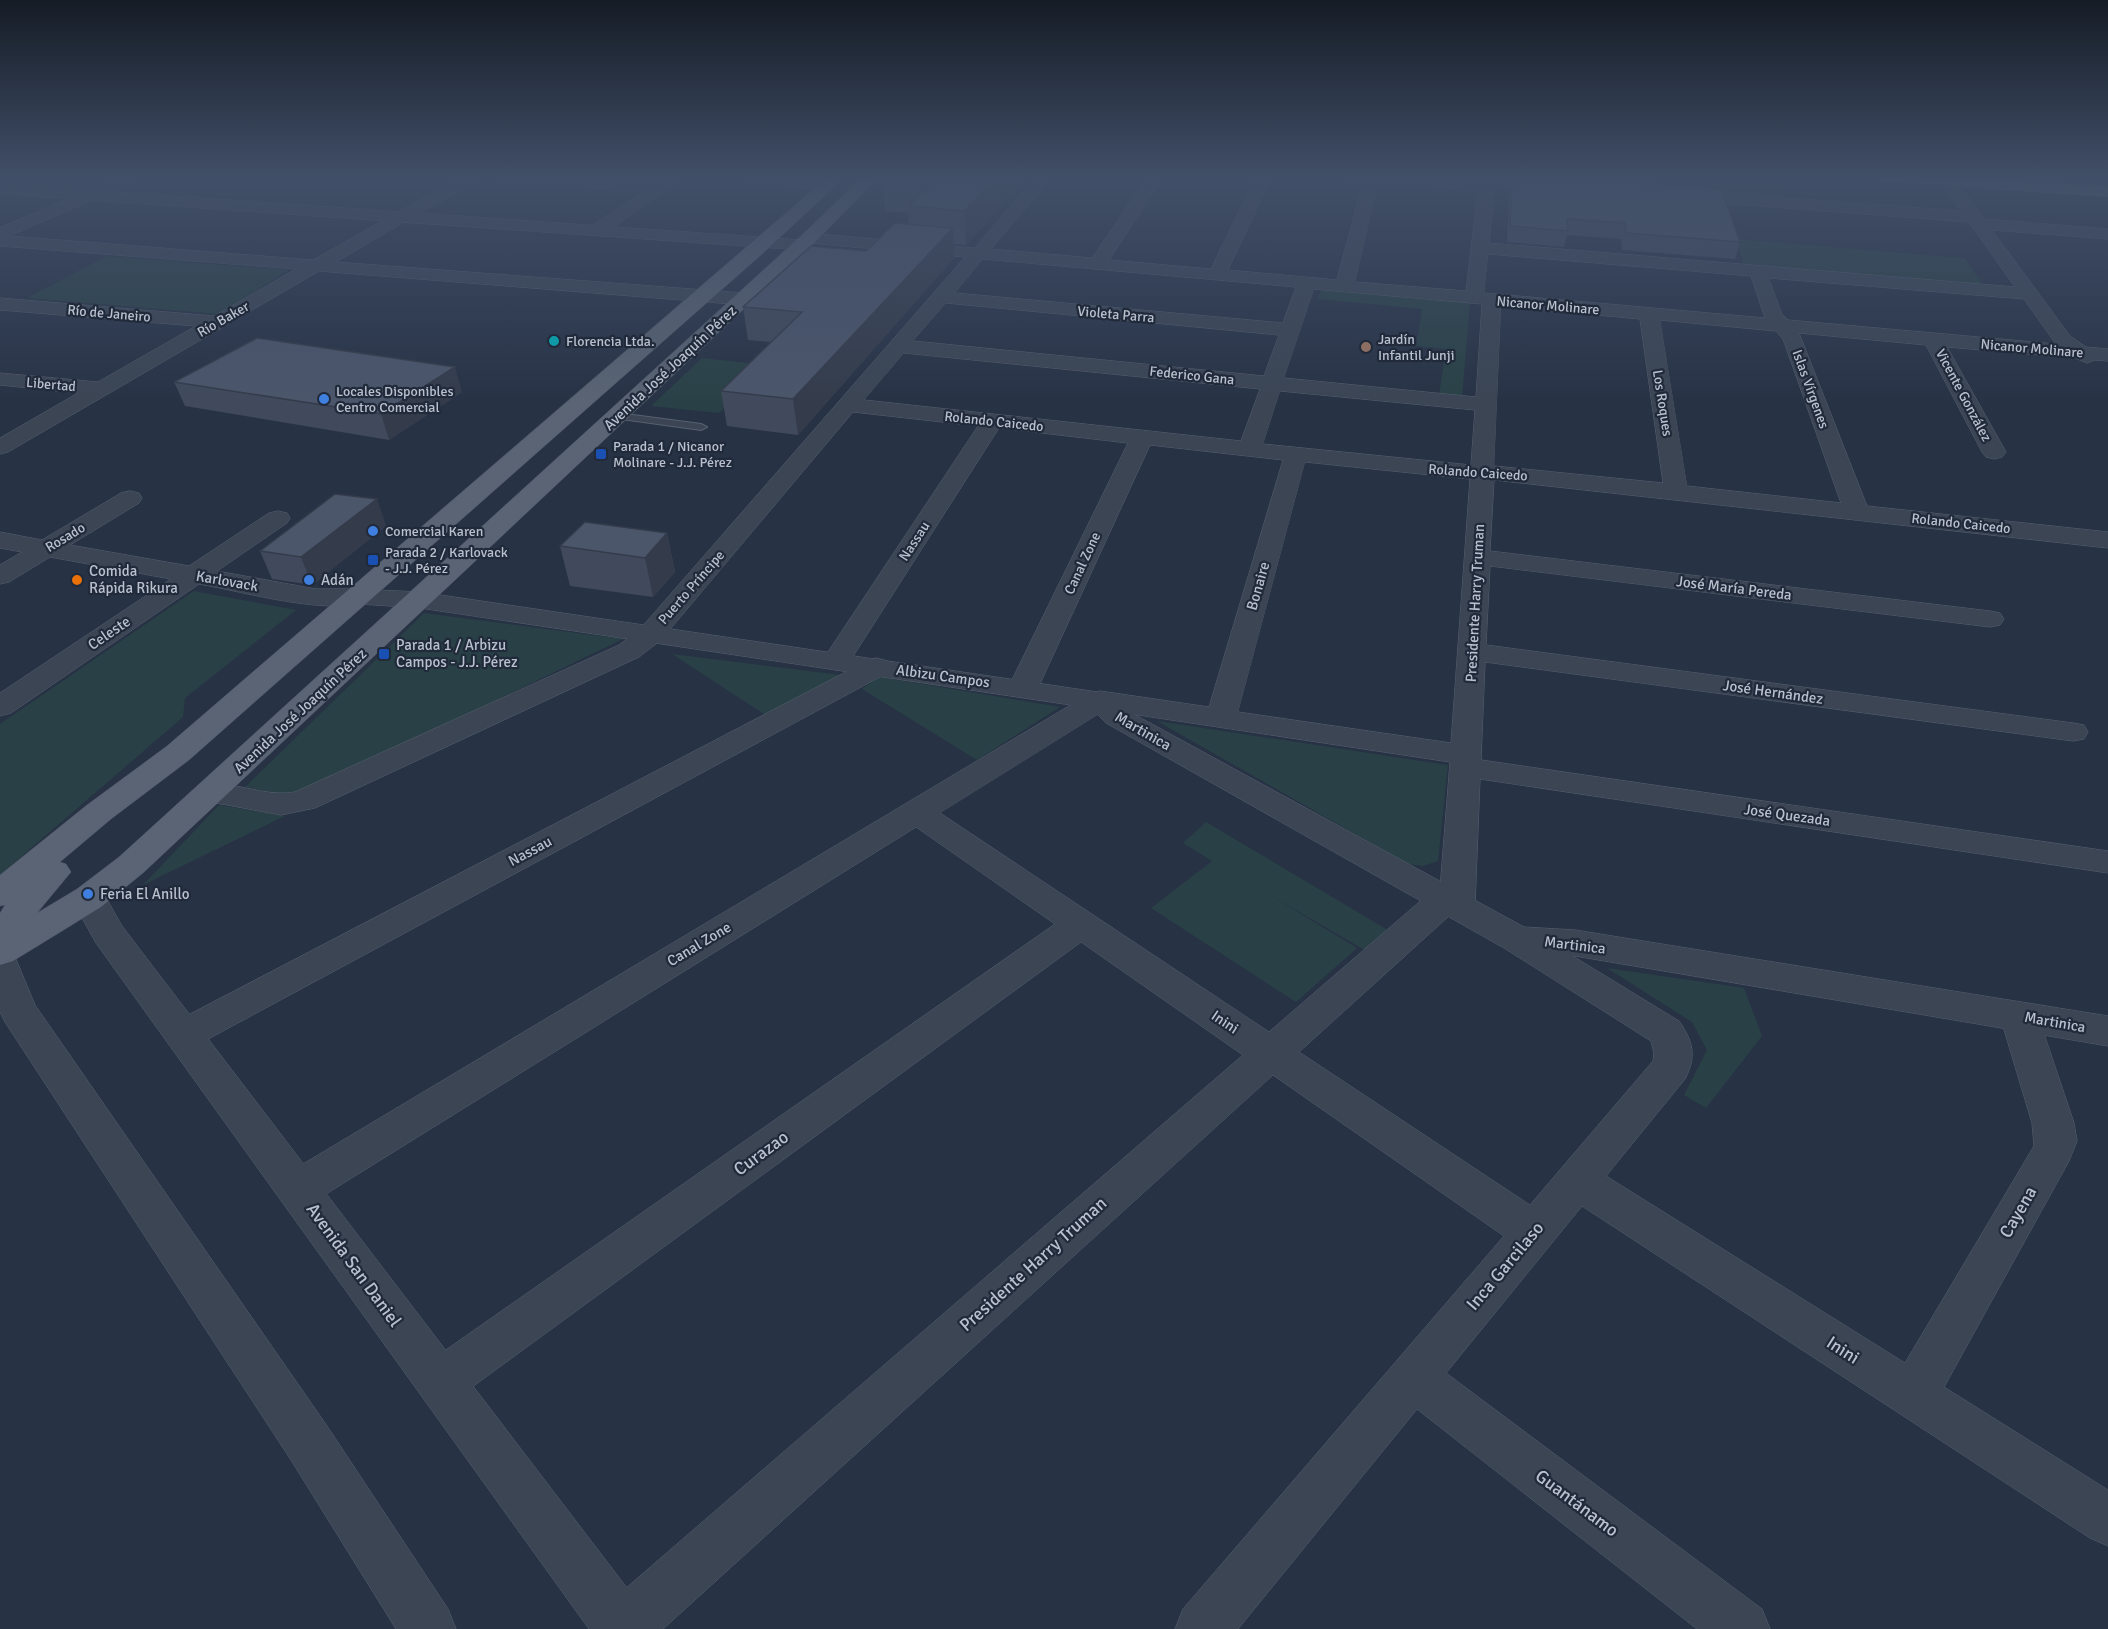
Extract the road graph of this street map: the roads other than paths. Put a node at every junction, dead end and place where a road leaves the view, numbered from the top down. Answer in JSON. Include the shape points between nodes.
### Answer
{"nodes":[{"id":1,"x":132,"y":252,"type":"edge"},
{"id":2,"x":341,"y":252,"type":"edge"},
{"id":3,"x":754,"y":252,"type":"edge"},
{"id":4,"x":794,"y":252,"type":"edge"},
{"id":5,"x":964,"y":252,"type":"edge"},
{"id":6,"x":1105,"y":252,"type":"edge"},
{"id":7,"x":1228,"y":252,"type":"edge"},
{"id":8,"x":1353,"y":252,"type":"edge"},
{"id":9,"x":1480,"y":252,"type":"edge"},
{"id":10,"x":1529,"y":252,"type":"edge"},
{"id":11,"x":1999,"y":252,"type":"edge"},
{"id":12,"x":978,"y":253,"type":"junction"},
{"id":13,"x":1098,"y":263,"type":"junction"},
{"id":14,"x":317,"y":266,"type":"junction"},
{"id":15,"x":1758,"y":271,"type":"junction"},
{"id":16,"x":1217,"y":274,"type":"junction"},
{"id":17,"x":1306,"y":284,"type":"junction"},
{"id":18,"x":1344,"y":287,"type":"junction"},
{"id":19,"x":2029,"y":294,"type":"junction"},
{"id":20,"x":704,"y":295,"type":"junction"},
{"id":21,"x":941,"y":297,"type":"junction"},
{"id":22,"x":744,"y":299,"type":"junction"},
{"id":23,"x":1483,"y":300,"type":"junction"},
{"id":24,"x":0,"y":304,"type":"edge"},
{"id":25,"x":1649,"y":314,"type":"junction"},
{"id":26,"x":218,"y":322,"type":"junction"},
{"id":27,"x":1782,"y":326,"type":"junction"},
{"id":28,"x":1290,"y":330,"type":"junction"},
{"id":29,"x":1933,"y":339,"type":"junction"},
{"id":30,"x":898,"y":346,"type":"junction"},
{"id":31,"x":2081,"y":352,"type":"junction"},
{"id":32,"x":2106,"y":364,"type":"edge"},
{"id":33,"x":0,"y":379,"type":"edge"},
{"id":34,"x":605,"y":379,"type":"junction"},
{"id":35,"x":1273,"y":383,"type":"junction"},
{"id":36,"x":652,"y":384,"type":"junction"},
{"id":37,"x":102,"y":389,"type":"junction"},
{"id":38,"x":847,"y":405,"type":"junction"},
{"id":39,"x":1486,"y":405,"type":"junction"},
{"id":40,"x":618,"y":416,"type":"junction"},
{"id":41,"x":992,"y":421,"type":"junction"},
{"id":42,"x":701,"y":427,"type":"dead end"},
{"id":43,"x":1142,"y":437,"type":"junction"},
{"id":44,"x":0,"y":447,"type":"edge"},
{"id":45,"x":1250,"y":449,"type":"junction"},
{"id":46,"x":1994,"y":452,"type":"dead end"},
{"id":47,"x":1296,"y":454,"type":"junction"},
{"id":48,"x":1482,"y":473,"type":"junction"},
{"id":49,"x":1676,"y":492,"type":"junction"},
{"id":50,"x":130,"y":498,"type":"dead end"},
{"id":51,"x":1857,"y":512,"type":"junction"},
{"id":52,"x":278,"y":518,"type":"dead end"},
{"id":53,"x":0,"y":540,"type":"edge"},
{"id":54,"x":2108,"y":540,"type":"edge"},
{"id":55,"x":46,"y":548,"type":"junction"},
{"id":56,"x":1477,"y":557,"type":"junction"},
{"id":57,"x":194,"y":575,"type":"junction"},
{"id":58,"x":0,"y":576,"type":"edge"},
{"id":59,"x":355,"y":597,"type":"junction"},
{"id":60,"x":420,"y":600,"type":"junction"},
{"id":61,"x":1990,"y":620,"type":"dead end"},
{"id":62,"x":651,"y":634,"type":"junction"},
{"id":63,"x":1472,"y":652,"type":"junction"},
{"id":64,"x":836,"y":661,"type":"junction"},
{"id":65,"x":878,"y":667,"type":"junction"},
{"id":66,"x":1023,"y":688,"type":"junction"},
{"id":67,"x":1100,"y":699,"type":"junction"},
{"id":68,"x":0,"y":707,"type":"edge"},
{"id":69,"x":1221,"y":718,"type":"junction"},
{"id":70,"x":2073,"y":732,"type":"dead end"},
{"id":71,"x":169,"y":761,"type":"junction"},
{"id":72,"x":1465,"y":761,"type":"junction"},
{"id":73,"x":211,"y":793,"type":"junction"},
{"id":74,"x":916,"y":812,"type":"junction"},
{"id":75,"x":2108,"y":862,"type":"edge"},
{"id":76,"x":0,"y":894,"type":"edge"},
{"id":77,"x":89,"y":898,"type":"junction"},
{"id":78,"x":1450,"y":903,"type":"junction"},
{"id":79,"x":1081,"y":924,"type":"junction"},
{"id":80,"x":1517,"y":939,"type":"junction"},
{"id":81,"x":0,"y":950,"type":"edge"},
{"id":82,"x":0,"y":961,"type":"edge"},
{"id":83,"x":2019,"y":1016,"type":"junction"},
{"id":84,"x":2108,"y":1031,"type":"edge"},
{"id":85,"x":183,"y":1035,"type":"junction"},
{"id":86,"x":1271,"y":1053,"type":"junction"},
{"id":87,"x":1577,"y":1180,"type":"junction"},
{"id":88,"x":298,"y":1189,"type":"junction"},
{"id":89,"x":1534,"y":1232,"type":"junction"},
{"id":90,"x":1413,"y":1377,"type":"junction"},
{"id":91,"x":440,"y":1382,"type":"junction"},
{"id":92,"x":1913,"y":1395,"type":"junction"},
{"id":93,"x":2108,"y":1520,"type":"edge"},
{"id":94,"x":428,"y":1629,"type":"edge"},
{"id":95,"x":623,"y":1629,"type":"edge"},
{"id":96,"x":1203,"y":1629,"type":"edge"},
{"id":97,"x":1742,"y":1629,"type":"edge"}],
"edges":[{"from":1,"to":14,"type":"street"},
{"from":2,"to":14,"type":"street","name":"Río Baker"},
{"from":3,"to":20,"type":"main road","name":"Avenida José Joaquín Pérez"},
{"from":4,"to":22,"type":"main road","name":"Avenida José Joaquín Pérez"},
{"from":5,"to":12,"type":"street","name":"Nicanor Molinare"},
{"from":6,"to":13,"type":"street"},
{"from":7,"to":16,"type":"street"},
{"from":8,"to":18,"type":"street"},
{"from":9,"to":23,"type":"street","name":"Presidente Harry Truman"},
{"from":10,"to":15,"type":"street"},
{"from":11,"to":19,"type":"street"},
{"from":12,"to":13,"type":"street","name":"Nicanor Molinare"},
{"from":12,"to":21,"type":"street","name":"Puerto Príncipe"},
{"from":13,"to":16,"type":"street","name":"Nicanor Molinare"},
{"from":14,"to":20,"type":"street"},
{"from":14,"to":26,"type":"street","name":"Río Baker"},
{"from":15,"to":19,"type":"street"},
{"from":15,"to":27,"type":"street","name":"Islas Vírgenes","via":[[1773,315]]},
{"from":16,"to":17,"type":"street","name":"Nicanor Molinare"},
{"from":17,"to":18,"type":"street","name":"Nicanor Molinare"},
{"from":17,"to":28,"type":"street"},
{"from":18,"to":23,"type":"street","name":"Nicanor Molinare"},
{"from":19,"to":31,"type":"street","via":[[2063,340]]},
{"from":20,"to":22,"type":"street"},
{"from":20,"to":34,"type":"main road","name":"Avenida José Joaquín Pérez"},
{"from":21,"to":28,"type":"street","name":"Violeta Parra"},
{"from":21,"to":30,"type":"street","name":"Puerto Príncipe"},
{"from":22,"to":36,"type":"main road","name":"Avenida José Joaquín Pérez"},
{"from":23,"to":25,"type":"street","name":"Nicanor Molinare"},
{"from":23,"to":39,"type":"street","name":"Presidente Harry Truman"},
{"from":24,"to":26,"type":"street","name":"Río de Janeiro"},
{"from":25,"to":27,"type":"street","name":"Nicanor Molinare"},
{"from":25,"to":49,"type":"street","name":"Los Roques"},
{"from":26,"to":37,"type":"street","name":"Río Baker"},
{"from":27,"to":29,"type":"street","name":"Nicanor Molinare"},
{"from":27,"to":51,"type":"street","name":"Islas Vírgenes","via":[[1792,337]]},
{"from":28,"to":35,"type":"street"},
{"from":29,"to":31,"type":"street","name":"Nicanor Molinare"},
{"from":29,"to":46,"type":"street","name":"Vicente González"},
{"from":30,"to":35,"type":"street","name":"Federico Gana"},
{"from":30,"to":38,"type":"street","name":"Puerto Príncipe"},
{"from":31,"to":32,"type":"street","via":[[2099,365]]},
{"from":33,"to":37,"type":"street","name":"Libertad"},
{"from":34,"to":36,"type":"main road"},
{"from":34,"to":59,"type":"main road","name":"Avenida José Joaquín Pérez"},
{"from":35,"to":39,"type":"street","name":"Federico Gana"},
{"from":35,"to":45,"type":"street"},
{"from":36,"to":40,"type":"main road","name":"Avenida José Joaquín Pérez"},
{"from":37,"to":44,"type":"street","name":"Río Baker"},
{"from":38,"to":41,"type":"street","name":"Rolando Caicedo"},
{"from":38,"to":62,"type":"street","name":"Puerto Príncipe"},
{"from":39,"to":48,"type":"street","name":"Presidente Harry Truman"},
{"from":40,"to":42,"type":"lane"},
{"from":40,"to":60,"type":"main road","name":"Avenida José Joaquín Pérez"},
{"from":41,"to":43,"type":"street","name":"Rolando Caicedo"},
{"from":41,"to":64,"type":"street","name":"Nassau"},
{"from":43,"to":45,"type":"street","name":"Rolando Caicedo"},
{"from":43,"to":66,"type":"street","name":"Canal Zone"},
{"from":45,"to":47,"type":"street","name":"Rolando Caicedo"},
{"from":47,"to":48,"type":"street","name":"Rolando Caicedo"},
{"from":47,"to":69,"type":"street","name":"Bonaire"},
{"from":48,"to":49,"type":"street","name":"Rolando Caicedo"},
{"from":48,"to":56,"type":"street","name":"Presidente Harry Truman"},
{"from":49,"to":51,"type":"street","name":"Rolando Caicedo"},
{"from":50,"to":55,"type":"street","name":"Rosado"},
{"from":51,"to":54,"type":"street","name":"Rolando Caicedo"},
{"from":52,"to":57,"type":"street","name":"Celeste"},
{"from":53,"to":55,"type":"street","name":"Karlovack"},
{"from":55,"to":57,"type":"street","name":"Karlovack"},
{"from":55,"to":58,"type":"street","name":"Rosado"},
{"from":56,"to":61,"type":"street","name":"José María Pereda"},
{"from":56,"to":63,"type":"street","name":"Presidente Harry Truman"},
{"from":57,"to":59,"type":"street","name":"Karlovack","via":[[316,597]]},
{"from":57,"to":68,"type":"street","name":"Celeste"},
{"from":59,"to":60,"type":"street","name":"Karlovack"},
{"from":59,"to":71,"type":"main road","name":"Avenida José Joaquín Pérez"},
{"from":60,"to":62,"type":"street","name":"Albizu Campos"},
{"from":60,"to":73,"type":"main road","name":"Avenida José Joaquín Pérez"},
{"from":62,"to":64,"type":"street","name":"Albizu Campos"},
{"from":62,"to":73,"type":"street","name":"Puerto Príncipe","via":[[600,666],[303,801],[281,806]]},
{"from":63,"to":70,"type":"street","name":"José Hernández"},
{"from":63,"to":72,"type":"street","name":"Presidente Harry Truman"},
{"from":64,"to":65,"type":"street","name":"Albizu Campos"},
{"from":65,"to":66,"type":"street","name":"Albizu Campos"},
{"from":65,"to":85,"type":"street","name":"Nassau"},
{"from":66,"to":67,"type":"street","name":"Albizu Campos"},
{"from":67,"to":69,"type":"street","name":"Albizu Campos"},
{"from":67,"to":74,"type":"street","name":"Canal Zone"},
{"from":67,"to":78,"type":"street","name":"Martinica","via":[[1117,717]]},
{"from":69,"to":72,"type":"street","name":"Albizu Campos"},
{"from":71,"to":76,"type":"main road","name":"Avenida José Joaquín Pérez","via":[[99,812]]},
{"from":71,"to":81,"type":"main road","via":[[159,777],[36,889],[20,909]]},
{"from":72,"to":75,"type":"street","name":"José Quezada"},
{"from":72,"to":78,"type":"street","name":"Presidente Harry Truman"},
{"from":73,"to":77,"type":"main road","name":"Avenida José Joaquín Pérez"},
{"from":74,"to":79,"type":"street","name":"Inini"},
{"from":74,"to":88,"type":"street","name":"Canal Zone"},
{"from":77,"to":81,"type":"main road","name":"Avenida José Joaquín Pérez"},
{"from":77,"to":85,"type":"street","name":"Avenida San Daniel","via":[[109,934]]},
{"from":78,"to":80,"type":"street","name":"Martinica"},
{"from":78,"to":86,"type":"street","name":"Presidente Harry Truman"},
{"from":79,"to":86,"type":"street","name":"Inini"},
{"from":79,"to":91,"type":"street","name":"Curazao"},
{"from":80,"to":83,"type":"street","name":"Martinica","via":[[1575,943]]},
{"from":80,"to":87,"type":"street","name":"Inca Garcilaso","via":[[1665,1031],[1676,1055],[1671,1068]]},
{"from":82,"to":94,"type":"street","via":[[19,1012],[309,1443]]},
{"from":83,"to":84,"type":"street","name":"Martinica"},
{"from":83,"to":92,"type":"street","name":"Cayena","via":[[2054,1123],[2054,1149]]},
{"from":85,"to":88,"type":"street","name":"Avenida San Daniel"},
{"from":86,"to":89,"type":"street","name":"Inini"},
{"from":86,"to":95,"type":"street","name":"Presidente Harry Truman"},
{"from":87,"to":89,"type":"street","name":"Inca Garcilaso"},
{"from":87,"to":92,"type":"street","name":"Inini"},
{"from":88,"to":91,"type":"street","name":"Avenida San Daniel"},
{"from":89,"to":90,"type":"street","name":"Inca Garcilaso"},
{"from":90,"to":96,"type":"street","name":"Inca Garcilaso"},
{"from":90,"to":97,"type":"street","name":"Guantánamo"},
{"from":91,"to":95,"type":"street","name":"Avenida San Daniel"},
{"from":92,"to":93,"type":"street","name":"Inini"}]}
